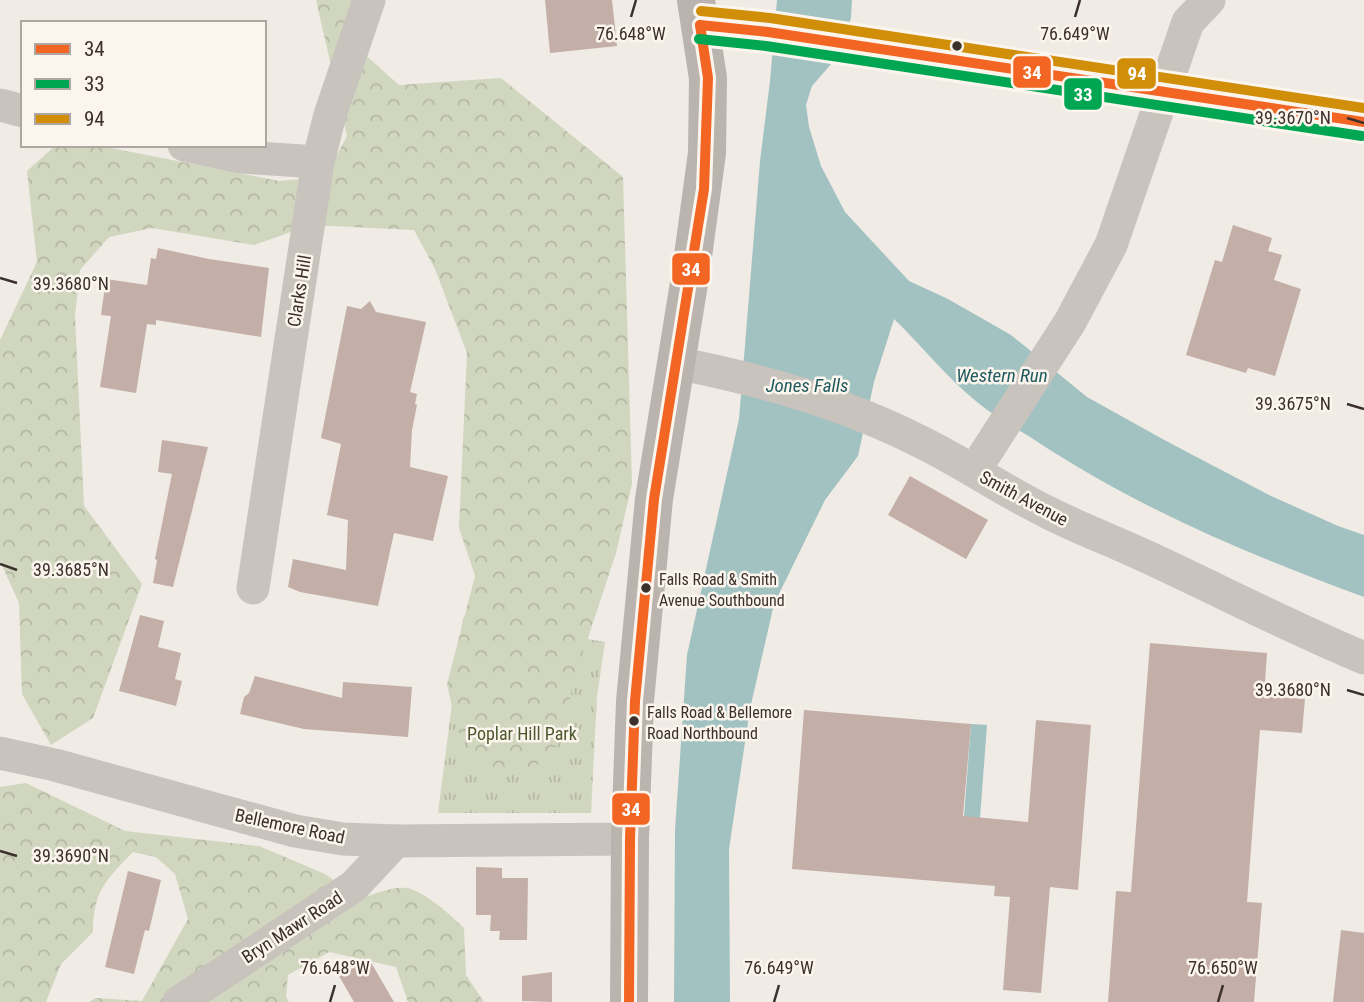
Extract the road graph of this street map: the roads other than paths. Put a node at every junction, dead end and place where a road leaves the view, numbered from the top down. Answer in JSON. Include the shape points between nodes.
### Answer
{"nodes":[{"id":1,"x":369,"y":0,"type":"edge"},
{"id":2,"x":1209,"y":0,"type":"edge"},
{"id":3,"x":698,"y":13,"type":"edge"},
{"id":4,"x":0,"y":106,"type":"edge"},
{"id":5,"x":21,"y":111,"type":"edge"},
{"id":6,"x":1364,"y":122,"type":"edge"},
{"id":7,"x":194,"y":147,"type":"edge"},
{"id":8,"x":318,"y":162,"type":"junction"},
{"id":9,"x":676,"y":363,"type":"junction"},
{"id":10,"x":974,"y":471,"type":"junction"},
{"id":11,"x":253,"y":589,"type":"dead end"},
{"id":12,"x":1364,"y":658,"type":"edge"},
{"id":13,"x":0,"y":753,"type":"edge"},
{"id":14,"x":630,"y":839,"type":"junction"},
{"id":15,"x":396,"y":841,"type":"junction"},
{"id":16,"x":190,"y":998,"type":"edge"},
{"id":17,"x":629,"y":1002,"type":"edge"}],
"edges":[{"from":1,"to":8,"type":"street","name":"Clarks Hill"},
{"from":2,"to":10,"type":"street","via":[[1188,22],[1111,245],[1070,322]]},
{"from":3,"to":6,"type":"main road","bridge":true,"via":[[768,33]]},
{"from":3,"to":9,"type":"main road","via":[[708,78],[707,153]]},
{"from":4,"to":5,"type":"street"},
{"from":7,"to":8,"type":"street","via":[[241,157]]},
{"from":8,"to":11,"type":"street","name":"Clarks Hill"},
{"from":9,"to":10,"type":"street","name":"Smith Avenue","via":[[834,404],[920,441]]},
{"from":9,"to":14,"type":"main road","via":[[653,513],[635,701]]},
{"from":10,"to":12,"type":"street","name":"Smith Avenue","via":[[1052,514]]},
{"from":13,"to":15,"type":"street","name":"Bellemore Road","via":[[295,831]]},
{"from":14,"to":15,"type":"street","name":"Bellemore Road"},
{"from":14,"to":17,"type":"main road"},
{"from":15,"to":16,"type":"street","name":"Bryn Mawr Road","via":[[354,886]]}]}
